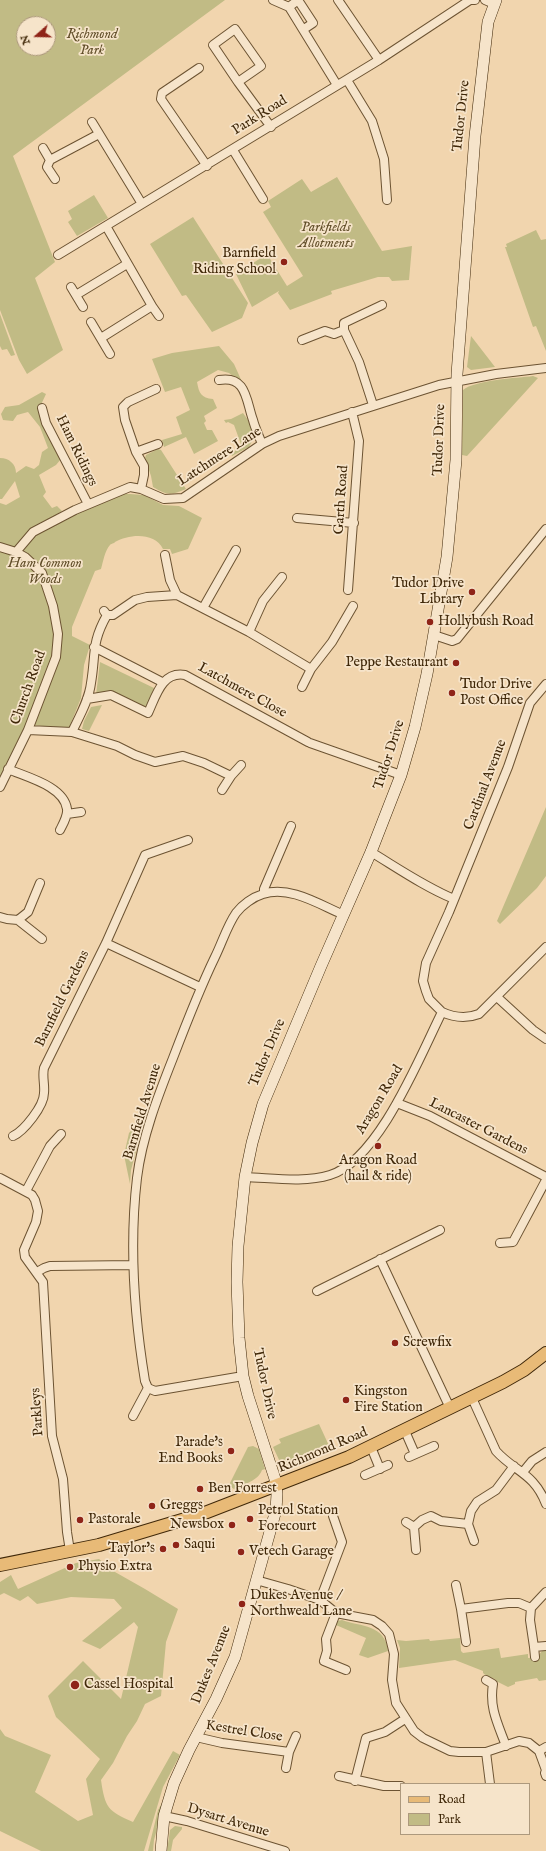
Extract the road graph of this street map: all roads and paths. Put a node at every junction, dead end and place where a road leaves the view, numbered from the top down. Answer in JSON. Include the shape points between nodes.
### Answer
{"nodes":[{"id":1,"x":273,"y":0,"type":"edge"},
{"id":2,"x":338,"y":0,"type":"edge"},
{"id":3,"x":470,"y":0,"type":"edge"},
{"id":4,"x":475,"y":0,"type":"edge"},
{"id":5,"x":492,"y":1,"type":"edge"},
{"id":6,"x":289,"y":7,"type":"junction"},
{"id":7,"x":304,"y":29,"type":"junction"},
{"id":8,"x":379,"y":60,"type":"junction"},
{"id":9,"x":199,"y":68,"type":"dead end"},
{"id":10,"x":347,"y":80,"type":"junction"},
{"id":11,"x":238,"y":82,"type":"junction"},
{"id":12,"x":338,"y":85,"type":"junction"},
{"id":13,"x":92,"y":122,"type":"dead end"},
{"id":14,"x":271,"y":127,"type":"junction"},
{"id":15,"x":99,"y":134,"type":"junction"},
{"id":16,"x":43,"y":148,"type":"dead end"},
{"id":17,"x":233,"y":150,"type":"junction"},
{"id":18,"x":50,"y":160,"type":"junction"},
{"id":19,"x":207,"y":166,"type":"junction"},
{"id":20,"x":55,"y":179,"type":"dead end"},
{"id":21,"x":263,"y":199,"type":"dead end"},
{"id":22,"x":387,"y":200,"type":"dead end"},
{"id":23,"x":142,"y":204,"type":"junction"},
{"id":24,"x":106,"y":226,"type":"junction"},
{"id":25,"x":58,"y":255,"type":"dead end"},
{"id":26,"x":127,"y":264,"type":"junction"},
{"id":27,"x":71,"y":287,"type":"dead end"},
{"id":28,"x":76,"y":295,"type":"junction"},
{"id":29,"x":382,"y":305,"type":"dead end"},
{"id":30,"x":152,"y":306,"type":"junction"},
{"id":31,"x":83,"y":307,"type":"dead end"},
{"id":32,"x":159,"y":316,"type":"dead end"},
{"id":33,"x":91,"y":322,"type":"dead end"},
{"id":34,"x":344,"y":330,"type":"junction"},
{"id":35,"x":101,"y":338,"type":"junction"},
{"id":36,"x":302,"y":340,"type":"dead end"},
{"id":37,"x":110,"y":354,"type":"dead end"},
{"id":38,"x":546,"y":368,"type":"edge"},
{"id":39,"x":219,"y":380,"type":"dead end"},
{"id":40,"x":457,"y":383,"type":"junction"},
{"id":41,"x":156,"y":389,"type":"dead end"},
{"id":42,"x":373,"y":405,"type":"junction"},
{"id":43,"x":42,"y":408,"type":"dead end"},
{"id":44,"x":352,"y":412,"type":"junction"},
{"id":45,"x":158,"y":444,"type":"dead end"},
{"id":46,"x":262,"y":444,"type":"junction"},
{"id":47,"x":136,"y":452,"type":"junction"},
{"id":48,"x":141,"y":489,"type":"junction"},
{"id":49,"x":88,"y":504,"type":"junction"},
{"id":50,"x":297,"y":518,"type":"dead end"},
{"id":51,"x":354,"y":523,"type":"junction"},
{"id":52,"x":546,"y":529,"type":"edge"},
{"id":53,"x":0,"y":547,"type":"edge"},
{"id":54,"x":236,"y":550,"type":"dead end"},
{"id":55,"x":16,"y":552,"type":"junction"},
{"id":56,"x":165,"y":555,"type":"dead end"},
{"id":57,"x":282,"y":577,"type":"dead end"},
{"id":58,"x":348,"y":590,"type":"dead end"},
{"id":59,"x":177,"y":595,"type":"junction"},
{"id":60,"x":353,"y":606,"type":"dead end"},
{"id":61,"x":203,"y":608,"type":"junction"},
{"id":62,"x":249,"y":632,"type":"junction"},
{"id":63,"x":434,"y":635,"type":"junction"},
{"id":64,"x":94,"y":647,"type":"junction"},
{"id":65,"x":311,"y":669,"type":"junction"},
{"id":66,"x":162,"y":682,"type":"junction"},
{"id":67,"x":546,"y":684,"type":"edge"},
{"id":68,"x":302,"y":687,"type":"dead end"},
{"id":69,"x":87,"y":699,"type":"junction"},
{"id":70,"x":28,"y":730,"type":"junction"},
{"id":71,"x":72,"y":732,"type":"junction"},
{"id":72,"x":241,"y":765,"type":"dead end"},
{"id":73,"x":8,"y":769,"type":"junction"},
{"id":74,"x":401,"y":775,"type":"junction"},
{"id":75,"x":231,"y":776,"type":"junction"},
{"id":76,"x":0,"y":786,"type":"edge"},
{"id":77,"x":222,"y":790,"type":"dead end"},
{"id":78,"x":81,"y":812,"type":"dead end"},
{"id":79,"x":67,"y":814,"type":"junction"},
{"id":80,"x":291,"y":826,"type":"dead end"},
{"id":81,"x":60,"y":830,"type":"dead end"},
{"id":82,"x":188,"y":840,"type":"dead end"},
{"id":83,"x":371,"y":852,"type":"junction"},
{"id":84,"x":40,"y":883,"type":"dead end"},
{"id":85,"x":264,"y":893,"type":"junction"},
{"id":86,"x":454,"y":899,"type":"junction"},
{"id":87,"x":344,"y":915,"type":"junction"},
{"id":88,"x":0,"y":917,"type":"edge"},
{"id":89,"x":18,"y":920,"type":"junction"},
{"id":90,"x":42,"y":939,"type":"dead end"},
{"id":91,"x":106,"y":943,"type":"junction"},
{"id":92,"x":546,"y":947,"type":"edge"},
{"id":93,"x":200,"y":988,"type":"junction"},
{"id":94,"x":498,"y":997,"type":"junction"},
{"id":95,"x":442,"y":1012,"type":"junction"},
{"id":96,"x":546,"y":1039,"type":"edge"},
{"id":97,"x":397,"y":1103,"type":"junction"},
{"id":98,"x":61,"y":1134,"type":"dead end"},
{"id":99,"x":13,"y":1136,"type":"dead end"},
{"id":100,"x":245,"y":1176,"type":"junction"},
{"id":101,"x":0,"y":1178,"type":"edge"},
{"id":102,"x":546,"y":1178,"type":"edge"},
{"id":103,"x":26,"y":1191,"type":"junction"},
{"id":104,"x":440,"y":1230,"type":"dead end"},
{"id":105,"x":500,"y":1243,"type":"dead end"},
{"id":106,"x":380,"y":1259,"type":"junction"},
{"id":107,"x":133,"y":1265,"type":"junction"},
{"id":108,"x":37,"y":1272,"type":"junction"},
{"id":109,"x":317,"y":1291,"type":"dead end"},
{"id":110,"x":546,"y":1353,"type":"edge"},
{"id":111,"x":243,"y":1376,"type":"junction"},
{"id":112,"x":148,"y":1388,"type":"junction"},
{"id":113,"x":472,"y":1398,"type":"junction"},
{"id":114,"x":450,"y":1408,"type":"junction"},
{"id":115,"x":134,"y":1416,"type":"dead end"},
{"id":116,"x":405,"y":1431,"type":"junction"},
{"id":117,"x":434,"y":1446,"type":"dead end"},
{"id":118,"x":371,"y":1447,"type":"junction"},
{"id":119,"x":546,"y":1452,"type":"edge"},
{"id":120,"x":514,"y":1466,"type":"junction"},
{"id":121,"x":523,"y":1472,"type":"junction"},
{"id":122,"x":365,"y":1476,"type":"dead end"},
{"id":123,"x":276,"y":1486,"type":"junction"},
{"id":124,"x":546,"y":1504,"type":"edge"},
{"id":125,"x":333,"y":1516,"type":"dead end"},
{"id":126,"x":406,"y":1522,"type":"dead end"},
{"id":127,"x":468,"y":1524,"type":"junction"},
{"id":128,"x":414,"y":1527,"type":"junction"},
{"id":129,"x":474,"y":1541,"type":"dead end"},
{"id":130,"x":416,"y":1550,"type":"dead end"},
{"id":131,"x":70,"y":1551,"type":"junction"},
{"id":132,"x":0,"y":1565,"type":"edge"},
{"id":133,"x":256,"y":1580,"type":"junction"},
{"id":134,"x":456,"y":1585,"type":"dead end"},
{"id":135,"x":546,"y":1592,"type":"edge"},
{"id":136,"x":320,"y":1600,"type":"junction"},
{"id":137,"x":531,"y":1608,"type":"junction"},
{"id":138,"x":461,"y":1609,"type":"junction"},
{"id":139,"x":336,"y":1613,"type":"junction"},
{"id":140,"x":466,"y":1642,"type":"dead end"},
{"id":141,"x":546,"y":1646,"type":"edge"},
{"id":142,"x":534,"y":1647,"type":"junction"},
{"id":143,"x":535,"y":1657,"type":"dead end"},
{"id":144,"x":346,"y":1670,"type":"dead end"},
{"id":145,"x":493,"y":1683,"type":"dead end"},
{"id":146,"x":405,"y":1719,"type":"junction"},
{"id":147,"x":296,"y":1736,"type":"dead end"},
{"id":148,"x":196,"y":1737,"type":"junction"},
{"id":149,"x":506,"y":1746,"type":"junction"},
{"id":150,"x":543,"y":1749,"type":"edge"},
{"id":151,"x":288,"y":1752,"type":"junction"},
{"id":152,"x":486,"y":1752,"type":"junction"},
{"id":153,"x":286,"y":1768,"type":"dead end"},
{"id":154,"x":339,"y":1776,"type":"dead end"},
{"id":155,"x":546,"y":1776,"type":"edge"},
{"id":156,"x":355,"y":1781,"type":"junction"},
{"id":157,"x":490,"y":1783,"type":"edge"},
{"id":158,"x":400,"y":1786,"type":"edge"},
{"id":159,"x":164,"y":1816,"type":"junction"},
{"id":160,"x":160,"y":1851,"type":"edge"},
{"id":161,"x":285,"y":1851,"type":"edge"}],
"edges":[{"from":1,"to":6,"type":"street"},
{"from":2,"to":8,"type":"street"},
{"from":3,"to":4,"type":"street","name":"Park Road"},
{"from":3,"to":8,"type":"street","name":"Park Road"},
{"from":5,"to":40,"type":"street","name":"Tudor Drive","via":[[474,136]]},
{"from":6,"to":7,"type":"street"},
{"from":6,"to":7,"type":"street","via":[[298,0],[313,23]]},
{"from":7,"to":12,"type":"street"},
{"from":8,"to":10,"type":"street","name":"Park Road"},
{"from":9,"to":19,"type":"street","via":[[162,93],[161,99]]},
{"from":10,"to":12,"type":"street","name":"Park Road"},
{"from":10,"to":22,"type":"street","via":[[372,121],[384,159]]},
{"from":11,"to":11,"type":"street","via":[[261,66],[235,29],[213,46]]},
{"from":11,"to":14,"type":"street"},
{"from":12,"to":14,"type":"street","name":"Park Road"},
{"from":13,"to":15,"type":"street"},
{"from":14,"to":17,"type":"street","name":"Park Road"},
{"from":15,"to":18,"type":"street"},
{"from":15,"to":23,"type":"street"},
{"from":16,"to":18,"type":"street"},
{"from":17,"to":19,"type":"street","name":"Park Road"},
{"from":17,"to":21,"type":"street"},
{"from":18,"to":20,"type":"street","via":[[47,167]]},
{"from":19,"to":23,"type":"street","name":"Park Road"},
{"from":23,"to":24,"type":"street","name":"Park Road"},
{"from":24,"to":25,"type":"street","name":"Park Road"},
{"from":24,"to":26,"type":"street"},
{"from":26,"to":28,"type":"street"},
{"from":26,"to":30,"type":"street"},
{"from":27,"to":28,"type":"street"},
{"from":28,"to":31,"type":"street"},
{"from":29,"to":34,"type":"street","via":[[344,323]]},
{"from":30,"to":32,"type":"street"},
{"from":30,"to":35,"type":"street"},
{"from":33,"to":35,"type":"street"},
{"from":34,"to":36,"type":"street","via":[[334,334],[325,331]]},
{"from":34,"to":42,"type":"street"},
{"from":35,"to":37,"type":"street"},
{"from":38,"to":40,"type":"street","name":"Latchmere Lane","via":[[496,374]]},
{"from":39,"to":46,"type":"street","via":[[229,378],[244,391]]},
{"from":40,"to":42,"type":"street","name":"Latchmere Lane","via":[[439,385]]},
{"from":40,"to":63,"type":"street","name":"Tudor Drive","via":[[456,460],[447,557]]},
{"from":41,"to":47,"type":"street","via":[[123,407]]},
{"from":42,"to":44,"type":"street","name":"Latchmere Lane"},
{"from":43,"to":49,"type":"street","name":"Ham Ridings","via":[[46,423]]},
{"from":44,"to":46,"type":"street","name":"Latchmere Lane"},
{"from":44,"to":51,"type":"street","name":"Garth Road","via":[[359,441]]},
{"from":45,"to":47,"type":"street"},
{"from":46,"to":48,"type":"street","name":"Latchmere Lane","via":[[183,498],[164,499]]},
{"from":47,"to":48,"type":"street","via":[[144,466]]},
{"from":48,"to":49,"type":"street","name":"Latchmere Lane","via":[[130,487]]},
{"from":49,"to":55,"type":"street","name":"Latchmere Lane","via":[[33,532]]},
{"from":50,"to":51,"type":"street"},
{"from":51,"to":58,"type":"street","name":"Garth Road"},
{"from":52,"to":63,"type":"street","via":[[457,638],[452,641]]},
{"from":53,"to":55,"type":"street","name":"Church Road"},
{"from":54,"to":61,"type":"street"},
{"from":55,"to":70,"type":"street","name":"Church Road","via":[[42,573],[53,606],[58,634],[56,656]]},
{"from":56,"to":59,"type":"street","via":[[170,580]]},
{"from":57,"to":62,"type":"street","via":[[264,601]]},
{"from":59,"to":61,"type":"street"},
{"from":59,"to":64,"type":"street","via":[[147,597],[135,600],[113,615],[105,613]]},
{"from":60,"to":65,"type":"street","via":[[332,642]]},
{"from":61,"to":62,"type":"street"},
{"from":62,"to":65,"type":"street"},
{"from":63,"to":74,"type":"street","name":"Tudor Drive","via":[[416,722]]},
{"from":64,"to":66,"type":"street"},
{"from":64,"to":69,"type":"street"},
{"from":65,"to":68,"type":"street"},
{"from":66,"to":69,"type":"street","via":[[148,713],[111,695]]},
{"from":66,"to":74,"type":"street","name":"Latchmere Close","via":[[175,674],[185,675],[309,743]]},
{"from":67,"to":86,"type":"street","name":"Cardinal Avenue","via":[[530,703],[508,767]]},
{"from":69,"to":71,"type":"street"},
{"from":70,"to":71,"type":"street"},
{"from":70,"to":73,"type":"street","name":"Church Road"},
{"from":71,"to":75,"type":"street","via":[[155,762],[183,756]]},
{"from":72,"to":75,"type":"street"},
{"from":73,"to":76,"type":"street","name":"Church Road"},
{"from":73,"to":79,"type":"street","via":[[54,789],[63,799]]},
{"from":74,"to":83,"type":"street","name":"Tudor Drive"},
{"from":75,"to":77,"type":"street"},
{"from":78,"to":79,"type":"street"},
{"from":79,"to":81,"type":"street"},
{"from":80,"to":85,"type":"street"},
{"from":82,"to":91,"type":"street","name":"Barnfield Gardens","via":[[145,855]]},
{"from":83,"to":86,"type":"street","via":[[429,889]]},
{"from":83,"to":87,"type":"street","name":"Tudor Drive"},
{"from":84,"to":89,"type":"street","via":[[28,912]]},
{"from":85,"to":87,"type":"street","via":[[279,892],[300,896]]},
{"from":85,"to":93,"type":"street","name":"Barnfield Avenue","via":[[252,899],[236,914]]},
{"from":86,"to":95,"type":"street","via":[[424,972],[423,981],[428,995]]},
{"from":87,"to":100,"type":"street","name":"Tudor Drive","via":[[263,1104]]},
{"from":88,"to":89,"type":"street"},
{"from":89,"to":90,"type":"street"},
{"from":91,"to":93,"type":"street","name":"Barnfield Gardens"},
{"from":91,"to":99,"type":"street","name":"Barnfield Gardens","via":[[44,1068],[43,1099],[35,1114],[18,1134]]},
{"from":92,"to":94,"type":"street"},
{"from":93,"to":107,"type":"street","name":"Barnfield Avenue","via":[[147,1133],[137,1177]]},
{"from":94,"to":95,"type":"street","via":[[472,1017],[458,1017]]},
{"from":94,"to":96,"type":"street"},
{"from":95,"to":97,"type":"street","name":"Aragon Road"},
{"from":97,"to":100,"type":"street","name":"Aragon Road","via":[[367,1147],[346,1168],[314,1178]]},
{"from":97,"to":102,"type":"street","name":"Lancaster Gardens","via":[[430,1116]]},
{"from":98,"to":103,"type":"street","via":[[50,1146]]},
{"from":100,"to":111,"type":"street","name":"Tudor Drive","via":[[237,1282]]},
{"from":101,"to":103,"type":"street"},
{"from":102,"to":105,"type":"street","via":[[513,1242]]},
{"from":103,"to":108,"type":"street","name":"Parkleys","via":[[35,1200],[38,1211],[24,1250],[25,1257]]},
{"from":104,"to":106,"type":"street"},
{"from":106,"to":109,"type":"street"},
{"from":106,"to":114,"type":"street"},
{"from":107,"to":108,"type":"street","via":[[50,1266]]},
{"from":107,"to":112,"type":"street","name":"Barnfield Avenue","via":[[136,1318]]},
{"from":108,"to":131,"type":"street","name":"Parkleys","via":[[43,1282],[52,1436],[63,1479]]},
{"from":110,"to":113,"type":"main road","name":"Richmond Road","via":[[524,1370]]},
{"from":111,"to":112,"type":"street","via":[[155,1391]]},
{"from":111,"to":123,"type":"street","name":"Tudor Drive"},
{"from":112,"to":115,"type":"street"},
{"from":113,"to":114,"type":"main road","name":"Richmond Road"},
{"from":113,"to":120,"type":"street","via":[[496,1451]]},
{"from":114,"to":116,"type":"main road","name":"Richmond Road"},
{"from":116,"to":117,"type":"street","via":[[412,1455]]},
{"from":116,"to":118,"type":"main road","name":"Richmond Road"},
{"from":118,"to":122,"type":"street","via":[[384,1467]]},
{"from":118,"to":123,"type":"main road","name":"Richmond Road"},
{"from":119,"to":121,"type":"street","via":[[532,1461]]},
{"from":120,"to":121,"type":"street"},
{"from":120,"to":127,"type":"street","via":[[496,1490],[477,1502]]},
{"from":121,"to":124,"type":"street","via":[[531,1478]]},
{"from":123,"to":131,"type":"main road","name":"Richmond Road","via":[[143,1533]]},
{"from":123,"to":133,"type":"street","name":"Dukes Avenue","via":[[276,1510]]},
{"from":125,"to":136,"type":"street","via":[[342,1542]]},
{"from":126,"to":128,"type":"street"},
{"from":127,"to":128,"type":"street","via":[[441,1521],[431,1516]]},
{"from":127,"to":129,"type":"street"},
{"from":128,"to":130,"type":"street"},
{"from":131,"to":132,"type":"main road","name":"Richmond Road"},
{"from":133,"to":136,"type":"street"},
{"from":133,"to":148,"type":"street","name":"Dukes Avenue","via":[[235,1657]]},
{"from":134,"to":138,"type":"street"},
{"from":135,"to":137,"type":"street"},
{"from":136,"to":139,"type":"street"},
{"from":137,"to":138,"type":"street","via":[[508,1602]]},
{"from":137,"to":142,"type":"street"},
{"from":138,"to":140,"type":"street"},
{"from":139,"to":144,"type":"street","via":[[326,1639],[327,1651],[324,1661]]},
{"from":139,"to":146,"type":"street","via":[[373,1620],[389,1634],[394,1654],[393,1691]]},
{"from":141,"to":142,"type":"street"},
{"from":142,"to":143,"type":"street"},
{"from":145,"to":149,"type":"street","via":[[492,1707]]},
{"from":146,"to":152,"type":"street","via":[[414,1731],[433,1744],[450,1751]]},
{"from":146,"to":156,"type":"street","via":[[385,1732],[366,1738]]},
{"from":147,"to":151,"type":"street","name":"Kestrel Close"},
{"from":148,"to":151,"type":"street","name":"Kestrel Close"},
{"from":148,"to":159,"type":"street","name":"Dukes Avenue","via":[[174,1783]]},
{"from":149,"to":150,"type":"street","via":[[518,1741]]},
{"from":149,"to":152,"type":"street"},
{"from":150,"to":155,"type":"street"},
{"from":151,"to":153,"type":"street","name":"Kestrel Close"},
{"from":152,"to":157,"type":"street"},
{"from":154,"to":156,"type":"street"},
{"from":156,"to":158,"type":"street"},
{"from":159,"to":160,"type":"street","name":"Dukes Avenue"},
{"from":159,"to":161,"type":"street","name":"Dysart Avenue"}]}
